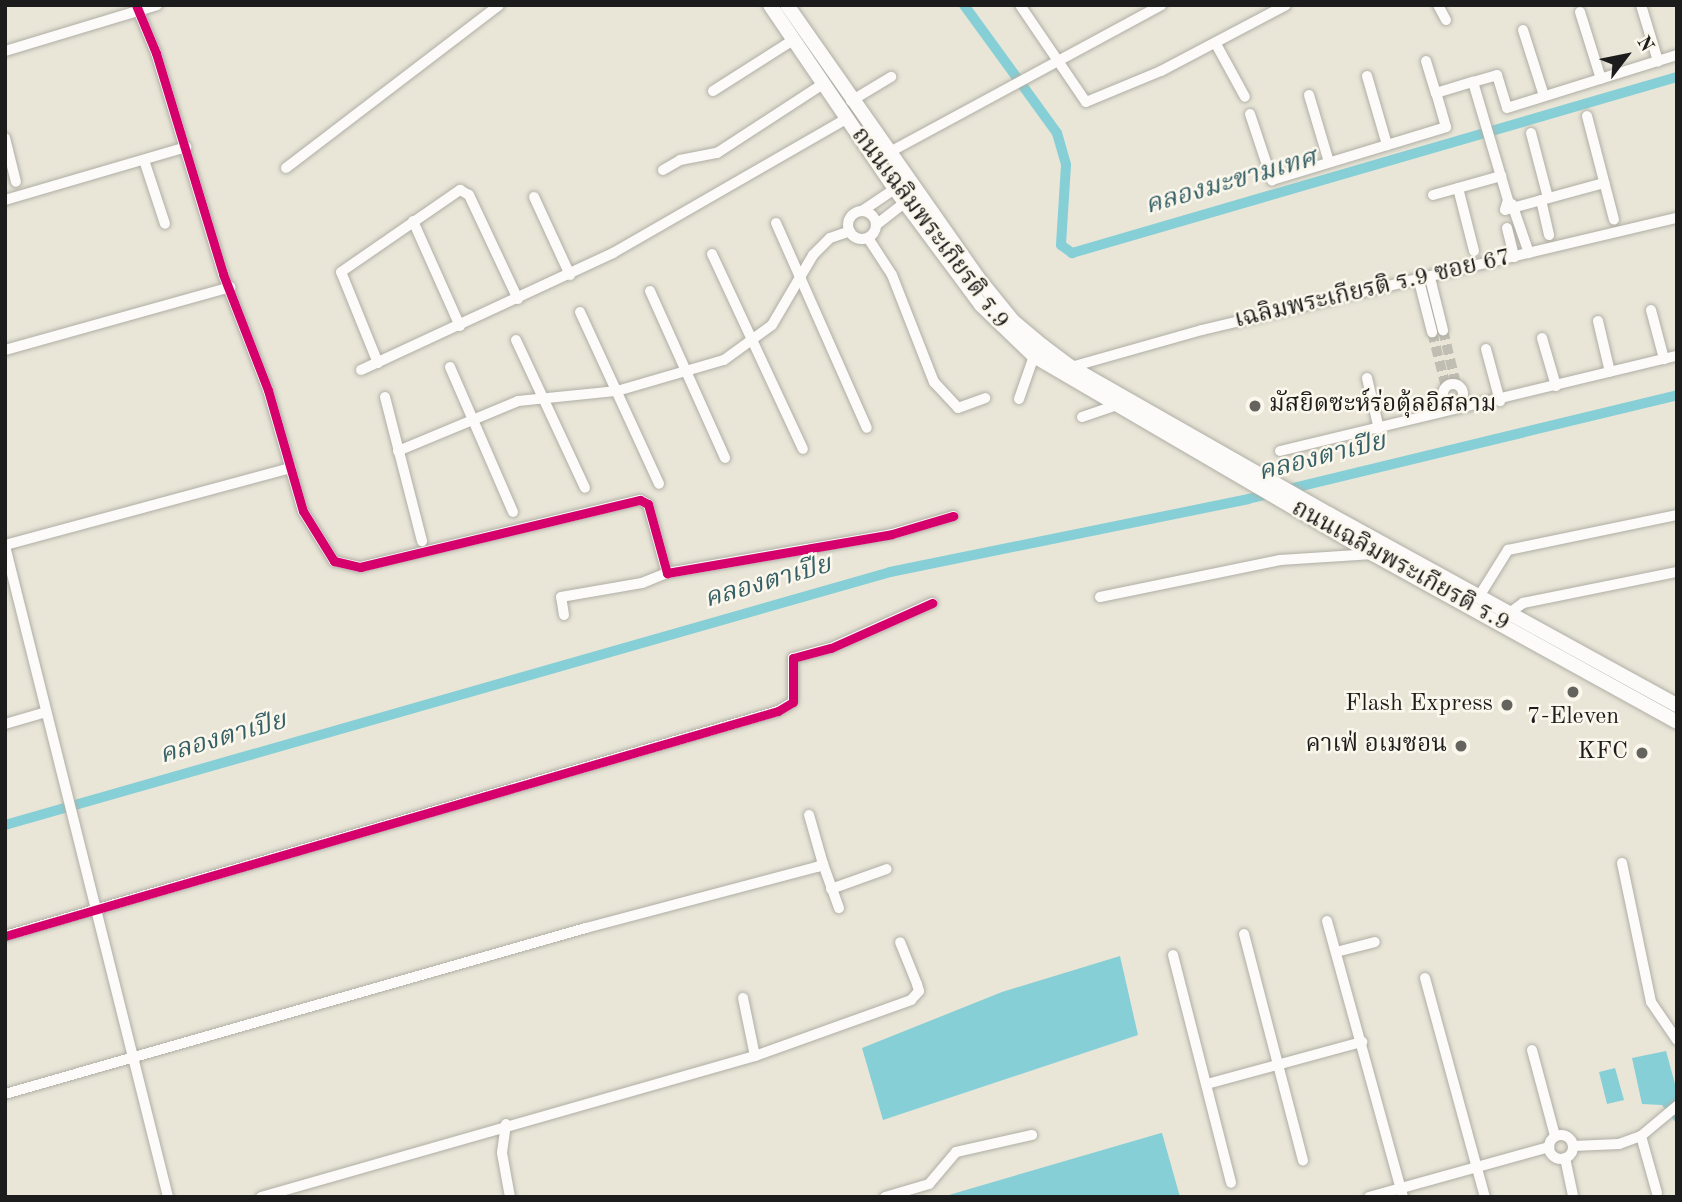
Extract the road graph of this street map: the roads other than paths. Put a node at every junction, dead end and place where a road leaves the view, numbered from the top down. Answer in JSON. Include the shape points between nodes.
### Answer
{"nodes":[{"id":1,"x":157,"y":5,"type":"edge"},
{"id":2,"x":499,"y":5,"type":"edge"},
{"id":3,"x":770,"y":5,"type":"edge"},
{"id":4,"x":787,"y":5,"type":"edge"},
{"id":5,"x":1020,"y":5,"type":"edge"},
{"id":6,"x":1162,"y":5,"type":"edge"},
{"id":7,"x":1286,"y":5,"type":"edge"},
{"id":8,"x":1438,"y":5,"type":"edge"},
{"id":9,"x":1641,"y":5,"type":"edge"},
{"id":10,"x":137,"y":8,"type":"edge"},
{"id":11,"x":1580,"y":12,"type":"dead end"},
{"id":12,"x":1446,"y":20,"type":"dead end"},
{"id":13,"x":1523,"y":30,"type":"dead end"},
{"id":14,"x":793,"y":40,"type":"junction"},
{"id":15,"x":1216,"y":44,"type":"junction"},
{"id":16,"x":5,"y":51,"type":"edge"},
{"id":17,"x":1677,"y":55,"type":"edge"},
{"id":18,"x":1426,"y":61,"type":"dead end"},
{"id":19,"x":1658,"y":61,"type":"junction"},
{"id":20,"x":1057,"y":62,"type":"junction"},
{"id":21,"x":1367,"y":76,"type":"dead end"},
{"id":22,"x":891,"y":77,"type":"dead end"},
{"id":23,"x":1601,"y":79,"type":"junction"},
{"id":24,"x":1473,"y":82,"type":"junction"},
{"id":25,"x":823,"y":84,"type":"junction"},
{"id":26,"x":713,"y":91,"type":"dead end"},
{"id":27,"x":1436,"y":93,"type":"junction"},
{"id":28,"x":1309,"y":95,"type":"dead end"},
{"id":29,"x":1544,"y":96,"type":"junction"},
{"id":30,"x":1245,"y":97,"type":"dead end"},
{"id":31,"x":851,"y":101,"type":"junction"},
{"id":32,"x":1250,"y":114,"type":"dead end"},
{"id":33,"x":1587,"y":116,"type":"dead end"},
{"id":34,"x":846,"y":119,"type":"junction"},
{"id":35,"x":1531,"y":133,"type":"dead end"},
{"id":36,"x":5,"y":138,"type":"edge"},
{"id":37,"x":1387,"y":145,"type":"junction"},
{"id":38,"x":186,"y":147,"type":"junction"},
{"id":39,"x":888,"y":153,"type":"junction"},
{"id":40,"x":144,"y":159,"type":"junction"},
{"id":41,"x":1329,"y":162,"type":"junction"},
{"id":42,"x":286,"y":168,"type":"dead end"},
{"id":43,"x":663,"y":170,"type":"dead end"},
{"id":44,"x":1501,"y":176,"type":"junction"},
{"id":45,"x":16,"y":182,"type":"dead end"},
{"id":46,"x":1604,"y":183,"type":"junction"},
{"id":47,"x":901,"y":185,"type":"junction"},
{"id":48,"x":1458,"y":188,"type":"junction"},
{"id":49,"x":1433,"y":195,"type":"dead end"},
{"id":50,"x":534,"y":197,"type":"dead end"},
{"id":51,"x":911,"y":198,"type":"junction"},
{"id":52,"x":1544,"y":199,"type":"junction"},
{"id":53,"x":5,"y":200,"type":"edge"},
{"id":54,"x":1509,"y":206,"type":"junction"},
{"id":55,"x":862,"y":211,"type":"junction"},
{"id":56,"x":1677,"y":218,"type":"edge"},
{"id":57,"x":1614,"y":220,"type":"dead end"},
{"id":58,"x":413,"y":221,"type":"junction"},
{"id":59,"x":776,"y":223,"type":"dead end"},
{"id":60,"x":165,"y":225,"type":"dead end"},
{"id":61,"x":876,"y":225,"type":"junction"},
{"id":62,"x":1507,"y":228,"type":"dead end"},
{"id":63,"x":850,"y":231,"type":"junction"},
{"id":64,"x":1549,"y":236,"type":"dead end"},
{"id":65,"x":868,"y":238,"type":"junction"},
{"id":66,"x":1474,"y":251,"type":"dead end"},
{"id":67,"x":1529,"y":253,"type":"junction"},
{"id":68,"x":712,"y":254,"type":"dead end"},
{"id":69,"x":1514,"y":257,"type":"junction"},
{"id":70,"x":570,"y":275,"type":"junction"},
{"id":71,"x":800,"y":279,"type":"junction"},
{"id":72,"x":1424,"y":279,"type":"junction"},
{"id":73,"x":230,"y":287,"type":"junction"},
{"id":74,"x":650,"y":292,"type":"dead end"},
{"id":75,"x":518,"y":299,"type":"junction"},
{"id":76,"x":1651,"y":310,"type":"dead end"},
{"id":77,"x":580,"y":312,"type":"dead end"},
{"id":78,"x":1598,"y":321,"type":"dead end"},
{"id":79,"x":460,"y":326,"type":"junction"},
{"id":80,"x":1438,"y":331,"type":"tunnel mouth"},
{"id":81,"x":1542,"y":338,"type":"dead end"},
{"id":82,"x":516,"y":340,"type":"dead end"},
{"id":83,"x":753,"y":343,"type":"junction"},
{"id":84,"x":1486,"y":349,"type":"dead end"},
{"id":85,"x":5,"y":350,"type":"edge"},
{"id":86,"x":1034,"y":356,"type":"junction"},
{"id":87,"x":1677,"y":356,"type":"edge"},
{"id":88,"x":1664,"y":359,"type":"junction"},
{"id":89,"x":378,"y":363,"type":"junction"},
{"id":90,"x":450,"y":367,"type":"dead end"},
{"id":91,"x":1071,"y":367,"type":"junction"},
{"id":92,"x":361,"y":370,"type":"dead end"},
{"id":93,"x":1610,"y":372,"type":"junction"},
{"id":94,"x":687,"y":374,"type":"junction"},
{"id":95,"x":1367,"y":378,"type":"dead end"},
{"id":96,"x":1556,"y":386,"type":"junction"},
{"id":97,"x":617,"y":391,"type":"junction"},
{"id":98,"x":385,"y":397,"type":"dead end"},
{"id":99,"x":542,"y":397,"type":"junction"},
{"id":100,"x":985,"y":398,"type":"dead end"},
{"id":101,"x":1019,"y":399,"type":"dead end"},
{"id":102,"x":1500,"y":401,"type":"junction"},
{"id":103,"x":1114,"y":406,"type":"junction"},
{"id":104,"x":1082,"y":417,"type":"dead end"},
{"id":105,"x":475,"y":418,"type":"junction"},
{"id":106,"x":867,"y":428,"type":"dead end"},
{"id":107,"x":1379,"y":429,"type":"junction"},
{"id":108,"x":803,"y":449,"type":"dead end"},
{"id":109,"x":398,"y":451,"type":"junction"},
{"id":110,"x":1280,"y":451,"type":"dead end"},
{"id":111,"x":724,"y":458,"type":"dead end"},
{"id":112,"x":1234,"y":467,"type":"junction"},
{"id":113,"x":291,"y":468,"type":"junction"},
{"id":114,"x":659,"y":484,"type":"dead end"},
{"id":115,"x":585,"y":488,"type":"dead end"},
{"id":116,"x":513,"y":512,"type":"dead end"},
{"id":117,"x":1677,"y":515,"type":"edge"},
{"id":118,"x":953,"y":516,"type":"dead end"},
{"id":119,"x":1326,"y":519,"type":"junction"},
{"id":120,"x":422,"y":541,"type":"dead end"},
{"id":121,"x":5,"y":545,"type":"edge"},
{"id":122,"x":1373,"y":554,"type":"junction"},
{"id":123,"x":1677,"y":572,"type":"edge"},
{"id":124,"x":667,"y":573,"type":"junction"},
{"id":125,"x":1100,"y":597,"type":"dead end"},
{"id":126,"x":1478,"y":598,"type":"junction"},
{"id":127,"x":932,"y":603,"type":"dead end"},
{"id":128,"x":1508,"y":614,"type":"junction"},
{"id":129,"x":564,"y":615,"type":"dead end"},
{"id":130,"x":1677,"y":705,"type":"edge"},
{"id":131,"x":46,"y":712,"type":"junction"},
{"id":132,"x":1677,"y":722,"type":"edge"},
{"id":133,"x":5,"y":724,"type":"edge"},
{"id":134,"x":809,"y":815,"type":"dead end"},
{"id":135,"x":1622,"y":863,"type":"dead end"},
{"id":136,"x":823,"y":864,"type":"junction"},
{"id":137,"x":887,"y":869,"type":"dead end"},
{"id":138,"x":831,"y":889,"type":"junction"},
{"id":139,"x":839,"y":908,"type":"dead end"},
{"id":140,"x":95,"y":909,"type":"junction"},
{"id":141,"x":1327,"y":921,"type":"dead end"},
{"id":142,"x":1244,"y":934,"type":"dead end"},
{"id":143,"x":5,"y":936,"type":"edge"},
{"id":144,"x":900,"y":942,"type":"dead end"},
{"id":145,"x":1375,"y":942,"type":"dead end"},
{"id":146,"x":1336,"y":953,"type":"junction"},
{"id":147,"x":1172,"y":955,"type":"dead end"},
{"id":148,"x":1424,"y":978,"type":"dead end"},
{"id":149,"x":743,"y":998,"type":"dead end"},
{"id":150,"x":1677,"y":1040,"type":"edge"},
{"id":151,"x":1362,"y":1042,"type":"junction"},
{"id":152,"x":1532,"y":1050,"type":"dead end"},
{"id":153,"x":755,"y":1056,"type":"junction"},
{"id":154,"x":132,"y":1057,"type":"junction"},
{"id":155,"x":1279,"y":1066,"type":"junction"},
{"id":156,"x":1207,"y":1084,"type":"junction"},
{"id":157,"x":5,"y":1094,"type":"edge"},
{"id":158,"x":1673,"y":1110,"type":"edge"},
{"id":159,"x":506,"y":1124,"type":"junction"},
{"id":160,"x":1032,"y":1135,"type":"dead end"},
{"id":161,"x":1641,"y":1136,"type":"junction"},
{"id":162,"x":1552,"y":1141,"type":"junction"},
{"id":163,"x":1573,"y":1146,"type":"junction"},
{"id":164,"x":1565,"y":1158,"type":"junction"},
{"id":165,"x":1303,"y":1160,"type":"dead end"},
{"id":166,"x":1476,"y":1166,"type":"junction"},
{"id":167,"x":1231,"y":1183,"type":"dead end"},
{"id":168,"x":1402,"y":1192,"type":"edge"},
{"id":169,"x":1657,"y":1193,"type":"dead end"},
{"id":170,"x":168,"y":1197,"type":"edge"},
{"id":171,"x":261,"y":1197,"type":"edge"},
{"id":172,"x":510,"y":1197,"type":"edge"},
{"id":173,"x":885,"y":1197,"type":"edge"},
{"id":174,"x":1369,"y":1197,"type":"edge"},
{"id":175,"x":1485,"y":1197,"type":"edge"},
{"id":176,"x":1573,"y":1197,"type":"edge"}],
"edges":[{"from":1,"to":10,"type":"street"},
{"from":2,"to":42,"type":"street"},
{"from":3,"to":14,"type":"main road","name":"ถนนเฉลิมพระเกียรติ ร.9"},
{"from":4,"to":31,"type":"main road","name":"ถนนเฉลิมพระเกียรติ ร.9"},
{"from":5,"to":20,"type":"street"},
{"from":6,"to":20,"type":"street"},
{"from":7,"to":15,"type":"street"},
{"from":8,"to":12,"type":"street"},
{"from":9,"to":19,"type":"street"},
{"from":10,"to":16,"type":"street"},
{"from":10,"to":38,"type":"street"},
{"from":11,"to":23,"type":"street"},
{"from":13,"to":29,"type":"street"},
{"from":14,"to":25,"type":"main road","name":"ถนนเฉลิมพระเกียรติ ร.9"},
{"from":14,"to":26,"type":"street"},
{"from":15,"to":20,"type":"street","via":[[1086,102]]},
{"from":15,"to":30,"type":"street"},
{"from":17,"to":19,"type":"street"},
{"from":18,"to":27,"type":"street"},
{"from":19,"to":23,"type":"street"},
{"from":20,"to":39,"type":"street"},
{"from":21,"to":37,"type":"street"},
{"from":22,"to":31,"type":"street"},
{"from":23,"to":29,"type":"street"},
{"from":24,"to":27,"type":"street"},
{"from":24,"to":29,"type":"street","via":[[1497,75],[1507,108]]},
{"from":24,"to":44,"type":"street"},
{"from":25,"to":34,"type":"main road","name":"ถนนเฉลิมพระเกียรติ ร.9"},
{"from":25,"to":43,"type":"street","via":[[717,153],[681,160]]},
{"from":27,"to":37,"type":"street","via":[[1446,127]]},
{"from":28,"to":41,"type":"street"},
{"from":31,"to":39,"type":"main road","name":"ถนนเฉลิมพระเกียรติ ร.9"},
{"from":32,"to":41,"type":"street","via":[[1272,180]]},
{"from":33,"to":46,"type":"street"},
{"from":34,"to":47,"type":"main road","name":"ถนนเฉลิมพระเกียรติ ร.9"},
{"from":34,"to":70,"type":"street"},
{"from":35,"to":52,"type":"street"},
{"from":36,"to":45,"type":"street"},
{"from":37,"to":41,"type":"street"},
{"from":38,"to":40,"type":"street"},
{"from":38,"to":73,"type":"street"},
{"from":39,"to":47,"type":"main road","name":"ถนนเฉลิมพระเกียรติ ร.9"},
{"from":40,"to":53,"type":"street"},
{"from":40,"to":60,"type":"street"},
{"from":44,"to":48,"type":"street"},
{"from":44,"to":54,"type":"street"},
{"from":46,"to":52,"type":"street"},
{"from":46,"to":57,"type":"street"},
{"from":47,"to":51,"type":"main road","name":"ถนนเฉลิมพระเกียรติ ร.9"},
{"from":47,"to":55,"type":"street"},
{"from":48,"to":49,"type":"street"},
{"from":48,"to":66,"type":"street"},
{"from":50,"to":70,"type":"street"},
{"from":51,"to":61,"type":"street"},
{"from":51,"to":86,"type":"main road","name":"ถนนเฉลิมพระเกียรติ ร.9","via":[[981,305]]},
{"from":51,"to":91,"type":"main road","name":"ถนนเฉลิมพระเกียรติ ร.9","via":[[997,303]]},
{"from":52,"to":54,"type":"street"},
{"from":52,"to":64,"type":"street"},
{"from":54,"to":67,"type":"street"},
{"from":55,"to":61,"type":"street","via":[[872,215]]},
{"from":55,"to":63,"type":"street","via":[[849,220]]},
{"from":56,"to":67,"type":"street","name":"เฉลิมพระเกียรติ ร.9 ซอย 67"},
{"from":58,"to":75,"type":"street","via":[[460,190],[467,191]]},
{"from":58,"to":79,"type":"street"},
{"from":58,"to":89,"type":"street","via":[[341,272]]},
{"from":59,"to":71,"type":"street"},
{"from":61,"to":65,"type":"street"},
{"from":62,"to":69,"type":"street"},
{"from":63,"to":65,"type":"street","via":[[858,238]]},
{"from":63,"to":71,"type":"street","via":[[830,238],[813,255]]},
{"from":65,"to":100,"type":"street","via":[[892,275],[934,382],[958,408]]},
{"from":67,"to":69,"type":"street","name":"เฉลิมพระเกียรติ ร.9 ซอย 67"},
{"from":68,"to":83,"type":"street"},
{"from":69,"to":72,"type":"street","name":"เฉลิมพระเกียรติ ร.9 ซอย 67"},
{"from":70,"to":75,"type":"street"},
{"from":71,"to":83,"type":"street","via":[[772,325]]},
{"from":71,"to":106,"type":"street"},
{"from":72,"to":80,"type":"street"},
{"from":72,"to":91,"type":"street","name":"เฉลิมพระเกียรติ ร.9 ซอย 67","via":[[1202,330]]},
{"from":73,"to":85,"type":"street"},
{"from":73,"to":113,"type":"street"},
{"from":74,"to":94,"type":"street"},
{"from":75,"to":79,"type":"street"},
{"from":76,"to":88,"type":"street"},
{"from":77,"to":97,"type":"street"},
{"from":78,"to":93,"type":"street"},
{"from":79,"to":89,"type":"street"},
{"from":81,"to":96,"type":"street"},
{"from":82,"to":99,"type":"street"},
{"from":83,"to":94,"type":"street"},
{"from":83,"to":108,"type":"street"},
{"from":84,"to":102,"type":"street"},
{"from":86,"to":101,"type":"street"},
{"from":86,"to":103,"type":"main road","name":"ถนนเฉลิมพระเกียรติ ร.9"},
{"from":87,"to":88,"type":"street"},
{"from":88,"to":93,"type":"street"},
{"from":89,"to":92,"type":"street"},
{"from":90,"to":105,"type":"street"},
{"from":91,"to":112,"type":"main road","name":"ถนนเฉลิมพระเกียรติ ร.9"},
{"from":93,"to":96,"type":"street"},
{"from":94,"to":97,"type":"street"},
{"from":94,"to":111,"type":"street"},
{"from":95,"to":107,"type":"street"},
{"from":96,"to":102,"type":"street"},
{"from":97,"to":99,"type":"street"},
{"from":97,"to":114,"type":"street"},
{"from":98,"to":109,"type":"street"},
{"from":99,"to":105,"type":"street"},
{"from":99,"to":115,"type":"street"},
{"from":102,"to":107,"type":"street"},
{"from":103,"to":104,"type":"street"},
{"from":103,"to":112,"type":"main road","name":"ถนนเฉลิมพระเกียรติ ร.9"},
{"from":105,"to":109,"type":"street"},
{"from":105,"to":116,"type":"street"},
{"from":107,"to":110,"type":"street"},
{"from":109,"to":120,"type":"street"},
{"from":112,"to":119,"type":"main road","name":"ถนนเฉลิมพระเกียรติ ร.9"},
{"from":113,"to":121,"type":"street"},
{"from":113,"to":124,"type":"street","via":[[315,536],[334,561],[345,566],[360,567],[640,500],[648,504]]},
{"from":117,"to":126,"type":"street","via":[[1508,550]]},
{"from":118,"to":124,"type":"street","via":[[892,534]]},
{"from":119,"to":122,"type":"main road","name":"ถนนเฉลิมพระเกียรติ ร.9"},
{"from":119,"to":126,"type":"main road","name":"ถนนเฉลิมพระเกียรติ ร.9"},
{"from":121,"to":131,"type":"street"},
{"from":122,"to":125,"type":"street","via":[[1280,560]]},
{"from":122,"to":132,"type":"main road","name":"ถนนเฉลิมพระเกียรติ ร.9"},
{"from":123,"to":128,"type":"street","via":[[1523,603]]},
{"from":124,"to":129,"type":"street","via":[[642,583],[561,597]]},
{"from":126,"to":128,"type":"main road","name":"ถนนเฉลิมพระเกียรติ ร.9"},
{"from":127,"to":140,"type":"street","via":[[831,648],[793,658],[793,702],[778,710]]},
{"from":128,"to":130,"type":"main road","name":"ถนนเฉลิมพระเกียรติ ร.9"},
{"from":131,"to":133,"type":"street"},
{"from":131,"to":140,"type":"street"},
{"from":134,"to":136,"type":"street"},
{"from":135,"to":150,"type":"street","via":[[1651,1002]]},
{"from":136,"to":138,"type":"street"},
{"from":136,"to":154,"type":"street"},
{"from":137,"to":138,"type":"street"},
{"from":138,"to":139,"type":"street"},
{"from":140,"to":143,"type":"street"},
{"from":140,"to":154,"type":"street"},
{"from":141,"to":146,"type":"street"},
{"from":142,"to":155,"type":"street"},
{"from":144,"to":153,"type":"street","via":[[917,984],[916,997]]},
{"from":145,"to":146,"type":"street"},
{"from":146,"to":151,"type":"street"},
{"from":147,"to":156,"type":"street"},
{"from":148,"to":166,"type":"street"},
{"from":149,"to":153,"type":"street"},
{"from":151,"to":155,"type":"street"},
{"from":151,"to":168,"type":"street"},
{"from":152,"to":162,"type":"street"},
{"from":153,"to":159,"type":"street"},
{"from":154,"to":157,"type":"street"},
{"from":154,"to":170,"type":"street"},
{"from":155,"to":156,"type":"street"},
{"from":155,"to":165,"type":"street"},
{"from":156,"to":167,"type":"street"},
{"from":158,"to":161,"type":"street"},
{"from":159,"to":171,"type":"street"},
{"from":159,"to":172,"type":"street","via":[[502,1153]]},
{"from":160,"to":173,"type":"street","via":[[956,1152],[929,1184]]},
{"from":161,"to":163,"type":"street","via":[[1601,1148]]},
{"from":161,"to":169,"type":"street"},
{"from":162,"to":163,"type":"street","via":[[1568,1137]]},
{"from":162,"to":164,"type":"street","via":[[1553,1155]]},
{"from":162,"to":166,"type":"street"},
{"from":163,"to":164,"type":"street"},
{"from":164,"to":176,"type":"street"},
{"from":166,"to":168,"type":"street"},
{"from":166,"to":175,"type":"street"},
{"from":168,"to":174,"type":"street"}]}
